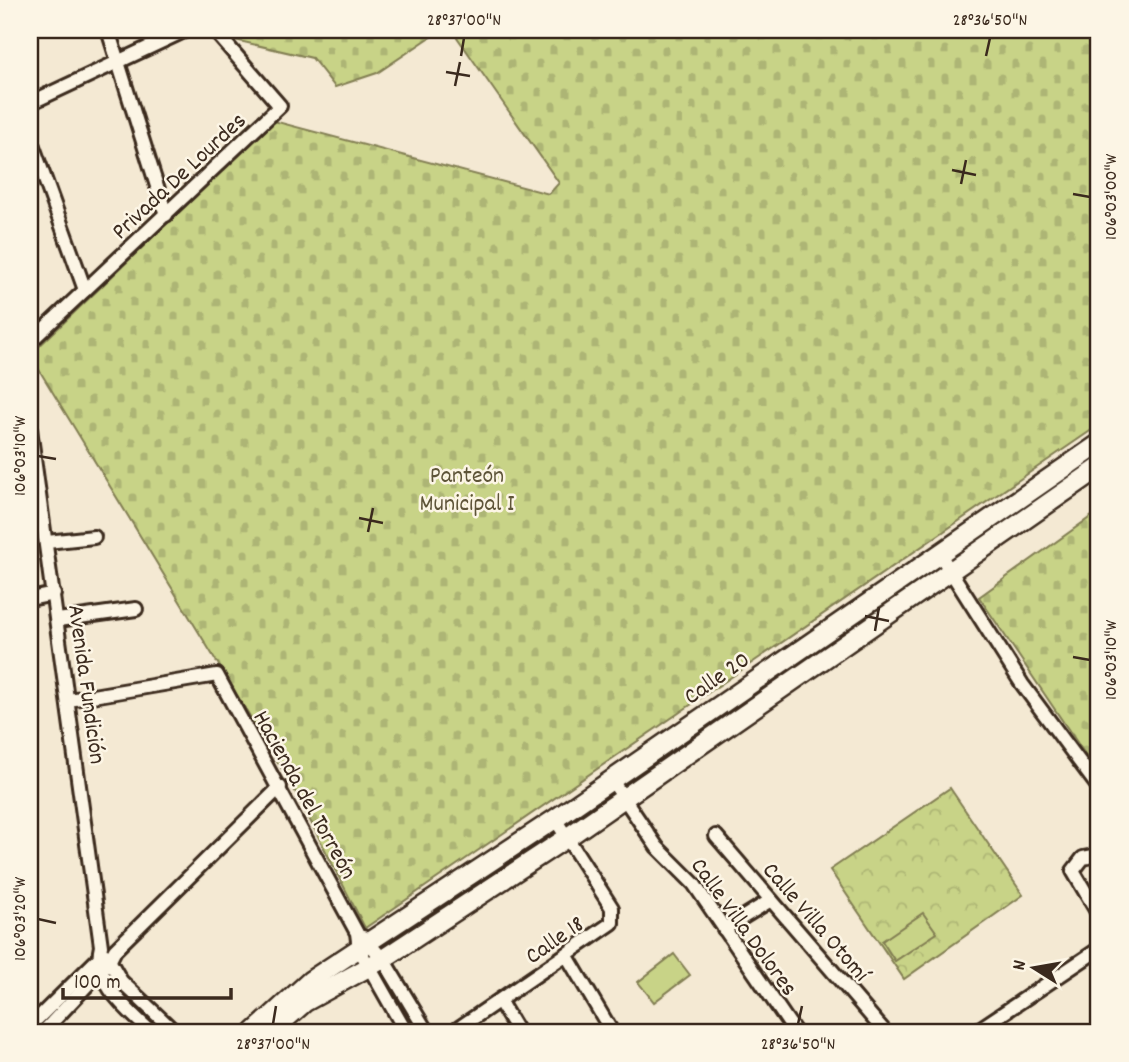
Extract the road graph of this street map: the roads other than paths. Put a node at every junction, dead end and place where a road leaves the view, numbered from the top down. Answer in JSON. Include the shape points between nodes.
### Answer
{"nodes":[{"id":1,"x":108,"y":30,"type":"edge"},
{"id":2,"x":187,"y":30,"type":"edge"},
{"id":3,"x":214,"y":30,"type":"edge"},
{"id":4,"x":119,"y":64,"type":"junction"},
{"id":5,"x":30,"y":103,"type":"edge"},
{"id":6,"x":30,"y":138,"type":"edge"},
{"id":7,"x":166,"y":215,"type":"junction"},
{"id":8,"x":85,"y":290,"type":"junction"},
{"id":9,"x":30,"y":342,"type":"edge"},
{"id":10,"x":30,"y":429,"type":"edge"},
{"id":11,"x":1099,"y":444,"type":"edge"},
{"id":12,"x":1099,"y":468,"type":"edge"},
{"id":13,"x":1045,"y":481,"type":"junction"},
{"id":14,"x":1056,"y":497,"type":"junction"},
{"id":15,"x":94,"y":537,"type":"dead end"},
{"id":16,"x":47,"y":542,"type":"junction"},
{"id":17,"x":939,"y":553,"type":"junction"},
{"id":18,"x":951,"y":570,"type":"junction"},
{"id":19,"x":54,"y":594,"type":"junction"},
{"id":20,"x":30,"y":599,"type":"edge"},
{"id":21,"x":136,"y":609,"type":"dead end"},
{"id":22,"x":58,"y":620,"type":"junction"},
{"id":23,"x":780,"y":662,"type":"junction"},
{"id":24,"x":792,"y":681,"type":"junction"},
{"id":25,"x":69,"y":700,"type":"junction"},
{"id":26,"x":611,"y":779,"type":"junction"},
{"id":27,"x":280,"y":788,"type":"junction"},
{"id":28,"x":1099,"y":788,"type":"edge"},
{"id":29,"x":621,"y":797,"type":"junction"},
{"id":30,"x":555,"y":819,"type":"junction"},
{"id":31,"x":716,"y":836,"type":"dead end"},
{"id":32,"x":568,"y":837,"type":"junction"},
{"id":33,"x":1099,"y":855,"type":"edge"},
{"id":34,"x":470,"y":876,"type":"junction"},
{"id":35,"x":481,"y":894,"type":"junction"},
{"id":36,"x":771,"y":900,"type":"junction"},
{"id":37,"x":1099,"y":915,"type":"edge"},
{"id":38,"x":724,"y":929,"type":"junction"},
{"id":39,"x":363,"y":941,"type":"junction"},
{"id":40,"x":1099,"y":949,"type":"edge"},
{"id":41,"x":567,"y":956,"type":"junction"},
{"id":42,"x":105,"y":957,"type":"junction"},
{"id":43,"x":376,"y":963,"type":"junction"},
{"id":44,"x":500,"y":1002,"type":"junction"},
{"id":45,"x":30,"y":1026,"type":"edge"},
{"id":46,"x":43,"y":1032,"type":"edge"},
{"id":47,"x":151,"y":1032,"type":"edge"},
{"id":48,"x":175,"y":1032,"type":"edge"},
{"id":49,"x":254,"y":1032,"type":"edge"},
{"id":50,"x":271,"y":1032,"type":"edge"},
{"id":51,"x":407,"y":1032,"type":"edge"},
{"id":52,"x":426,"y":1032,"type":"edge"},
{"id":53,"x":453,"y":1032,"type":"edge"},
{"id":54,"x":518,"y":1032,"type":"edge"},
{"id":55,"x":612,"y":1032,"type":"edge"},
{"id":56,"x":795,"y":1032,"type":"edge"},
{"id":57,"x":885,"y":1032,"type":"edge"},
{"id":58,"x":975,"y":1032,"type":"edge"}],
"edges":[{"from":1,"to":4,"type":"street"},
{"from":2,"to":4,"type":"street"},
{"from":3,"to":7,"type":"street","name":"Privada De Lourdes","via":[[280,106]]},
{"from":4,"to":5,"type":"street"},
{"from":4,"to":7,"type":"street"},
{"from":6,"to":8,"type":"street"},
{"from":7,"to":8,"type":"street","name":"Privada De Lourdes"},
{"from":8,"to":9,"type":"street","name":"Privada De Lourdes"},
{"from":10,"to":16,"type":"street","name":"Avenida Fundición"},
{"from":11,"to":13,"type":"main road","name":"Calle 20"},
{"from":12,"to":14,"type":"main road","name":"Calle 20"},
{"from":13,"to":14,"type":"main road"},
{"from":13,"to":17,"type":"main road","name":"Calle 20"},
{"from":14,"to":18,"type":"main road","name":"Calle 20"},
{"from":15,"to":16,"type":"street"},
{"from":16,"to":19,"type":"street","name":"Avenida Fundición"},
{"from":17,"to":18,"type":"street"},
{"from":17,"to":23,"type":"main road","name":"Calle 20"},
{"from":18,"to":24,"type":"main road","name":"Calle 20"},
{"from":18,"to":28,"type":"street","via":[[1022,684]]},
{"from":19,"to":20,"type":"street"},
{"from":19,"to":22,"type":"street","name":"Avenida Fundición"},
{"from":21,"to":22,"type":"street"},
{"from":22,"to":25,"type":"street","name":"Avenida Fundición"},
{"from":23,"to":24,"type":"main road"},
{"from":23,"to":26,"type":"main road","name":"Calle 20"},
{"from":24,"to":29,"type":"main road","name":"Calle 20"},
{"from":25,"to":27,"type":"street","name":"Hacienda del Torreón","via":[[217,675]]},
{"from":25,"to":42,"type":"street","name":"Avenida Fundición"},
{"from":26,"to":29,"type":"street","name":"Calle Villa Dolores"},
{"from":26,"to":30,"type":"main road","name":"Calle 20"},
{"from":27,"to":39,"type":"street","name":"Hacienda del Torreón"},
{"from":27,"to":42,"type":"street"},
{"from":29,"to":32,"type":"main road","name":"Calle 20"},
{"from":29,"to":38,"type":"street","name":"Calle Villa Dolores","via":[[657,847],[694,884]]},
{"from":30,"to":32,"type":"street","name":"Calle 18"},
{"from":30,"to":34,"type":"main road","name":"Calle 20"},
{"from":31,"to":36,"type":"street","name":"Calle Villa Otomí"},
{"from":32,"to":35,"type":"main road","name":"Calle 20"},
{"from":32,"to":41,"type":"street","name":"Calle 18","via":[[615,918]]},
{"from":33,"to":37,"type":"street","via":[[1083,858],[1074,876]]},
{"from":34,"to":35,"type":"main road"},
{"from":34,"to":39,"type":"main road","name":"Calle 20"},
{"from":35,"to":43,"type":"main road","name":"Calle 20"},
{"from":36,"to":38,"type":"street"},
{"from":36,"to":57,"type":"street","name":"Calle Villa Otomí"},
{"from":38,"to":56,"type":"street","name":"Calle Villa Dolores"},
{"from":39,"to":43,"type":"street","name":"Hacienda del Torreón"},
{"from":39,"to":49,"type":"main road","name":"Calle 20","via":[[295,992]]},
{"from":40,"to":58,"type":"street"},
{"from":41,"to":44,"type":"street","name":"Calle 18"},
{"from":41,"to":55,"type":"street"},
{"from":42,"to":45,"type":"street"},
{"from":42,"to":46,"type":"street"},
{"from":42,"to":47,"type":"street","via":[[118,1001]]},
{"from":42,"to":48,"type":"street","via":[[121,981]]},
{"from":43,"to":50,"type":"main road","name":"Calle 20","via":[[305,1002]]},
{"from":43,"to":51,"type":"street"},
{"from":43,"to":52,"type":"street"},
{"from":44,"to":53,"type":"street","name":"Calle 18"},
{"from":44,"to":54,"type":"street"}]}
